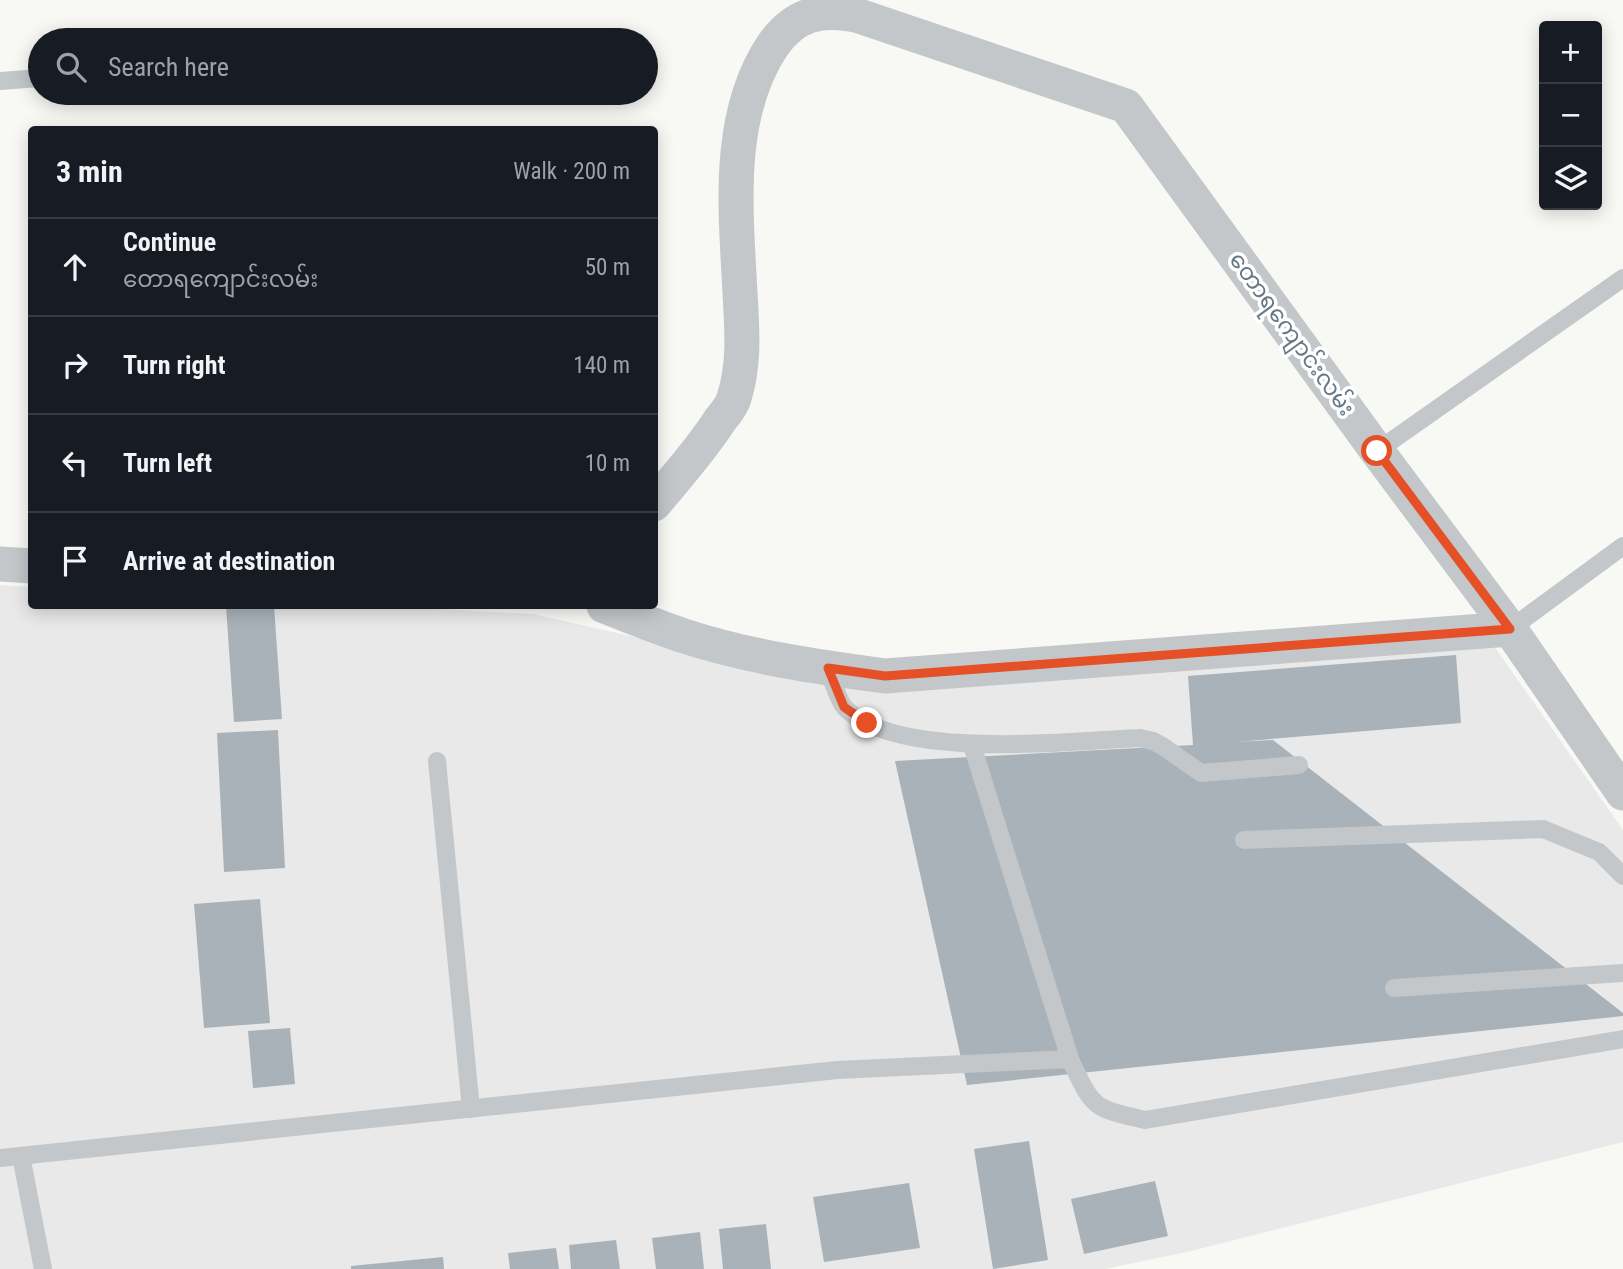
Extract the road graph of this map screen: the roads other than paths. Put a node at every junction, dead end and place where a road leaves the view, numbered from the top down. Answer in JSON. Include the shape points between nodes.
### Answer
{"nodes":[{"id":1,"x":28,"y":79,"type":"edge"},
{"id":2,"x":0,"y":81,"type":"edge"},
{"id":3,"x":1623,"y":278,"type":"edge"},
{"id":4,"x":1377,"y":451,"type":"junction"},
{"id":5,"x":658,"y":498,"type":"edge"},
{"id":6,"x":1623,"y":545,"type":"edge"},
{"id":7,"x":0,"y":564,"type":"edge"},
{"id":8,"x":28,"y":566,"type":"edge"},
{"id":9,"x":612,"y":609,"type":"edge"},
{"id":10,"x":1510,"y":629,"type":"junction"},
{"id":11,"x":828,"y":668,"type":"junction"},
{"id":12,"x":972,"y":745,"type":"junction"},
{"id":13,"x":1612,"y":754,"type":"edge"},
{"id":14,"x":437,"y":761,"type":"dead end"},
{"id":15,"x":1299,"y":765,"type":"dead end"},
{"id":16,"x":1623,"y":793,"type":"edge"},
{"id":17,"x":1244,"y":840,"type":"dead end"},
{"id":18,"x":1623,"y":876,"type":"edge"},
{"id":19,"x":1623,"y":974,"type":"edge"},
{"id":20,"x":1394,"y":988,"type":"dead end"},
{"id":21,"x":1623,"y":1039,"type":"edge"},
{"id":22,"x":1070,"y":1059,"type":"junction"},
{"id":23,"x":471,"y":1109,"type":"junction"},
{"id":24,"x":21,"y":1156,"type":"junction"},
{"id":25,"x":0,"y":1158,"type":"edge"},
{"id":26,"x":43,"y":1269,"type":"edge"}],
"edges":[{"from":1,"to":2,"type":"lane"},
{"from":3,"to":4,"type":"lane"},
{"from":4,"to":5,"type":"street","name":"တောရကျောင်းလမ်း","via":[[1126,106],[856,15],[818,12],[781,35],[765,58],[739,140],[743,352],[734,400]]},
{"from":4,"to":10,"type":"street","name":"တောရကျောင်းလမ်း"},
{"from":6,"to":10,"type":"lane"},
{"from":7,"to":8,"type":"street"},
{"from":9,"to":11,"type":"street","via":[[685,636]]},
{"from":10,"to":11,"type":"street","via":[[885,676]]},
{"from":10,"to":13,"type":"street","name":"တောရကျောင်းလမ်း"},
{"from":11,"to":12,"type":"lane","via":[[844,707],[867,723],[899,736]]},
{"from":12,"to":15,"type":"lane","via":[[1140,738],[1164,747],[1200,773]]},
{"from":12,"to":22,"type":"lane"},
{"from":13,"to":16,"type":"street","name":"တောရကျောင်းလမ်း"},
{"from":14,"to":23,"type":"lane"},
{"from":17,"to":18,"type":"lane","via":[[1543,829],[1599,852]]},
{"from":19,"to":20,"type":"lane"},
{"from":21,"to":22,"type":"lane","via":[[1145,1120],[1104,1111],[1087,1095]]},
{"from":22,"to":23,"type":"lane","via":[[836,1070]]},
{"from":23,"to":24,"type":"lane"},
{"from":24,"to":25,"type":"lane"},
{"from":24,"to":26,"type":"lane"}]}
